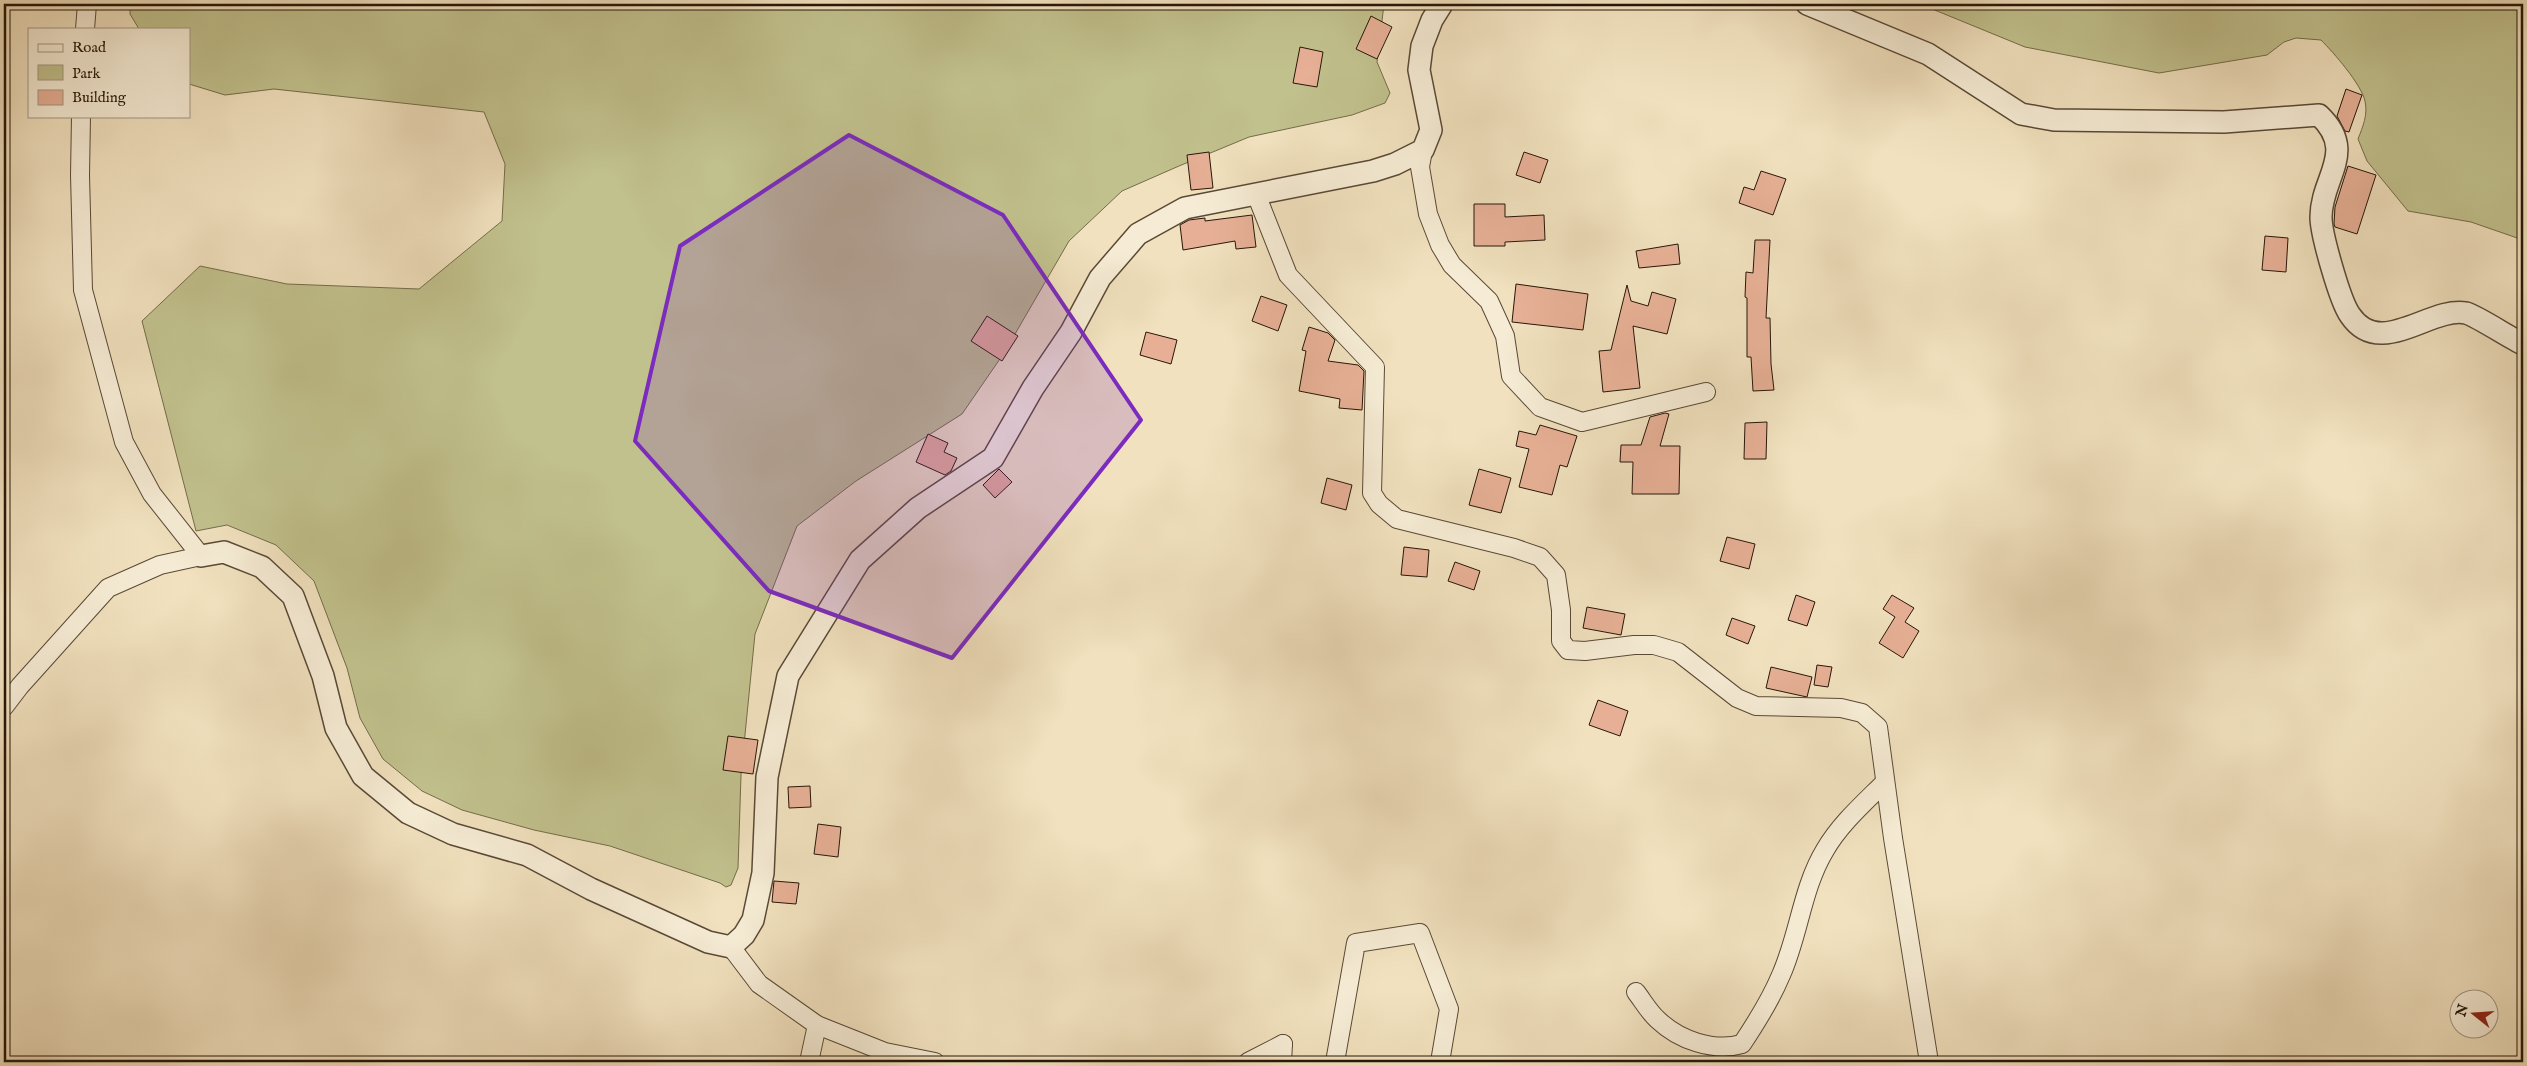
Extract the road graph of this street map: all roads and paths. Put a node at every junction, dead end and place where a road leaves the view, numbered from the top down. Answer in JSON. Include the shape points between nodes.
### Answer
{"nodes":[{"id":1,"x":87,"y":4,"type":"edge"},
{"id":2,"x":1442,"y":4,"type":"edge"},
{"id":3,"x":1807,"y":4,"type":"edge"},
{"id":4,"x":85,"y":28,"type":"edge"},
{"id":5,"x":81,"y":118,"type":"edge"},
{"id":6,"x":1423,"y":150,"type":"junction"},
{"id":7,"x":1256,"y":194,"type":"junction"},
{"id":8,"x":2523,"y":344,"type":"edge"},
{"id":9,"x":1706,"y":392,"type":"dead end"},
{"id":10,"x":201,"y":556,"type":"junction"},
{"id":11,"x":4,"y":707,"type":"edge"},
{"id":12,"x":1885,"y":782,"type":"junction"},
{"id":13,"x":731,"y":947,"type":"junction"},
{"id":14,"x":1636,"y":992,"type":"dead end"},
{"id":15,"x":817,"y":1025,"type":"junction"},
{"id":16,"x":885,"y":1057,"type":"edge"},
{"id":17,"x":809,"y":1062,"type":"edge"},
{"id":18,"x":935,"y":1062,"type":"edge"},
{"id":19,"x":1248,"y":1062,"type":"edge"},
{"id":20,"x":1282,"y":1062,"type":"edge"},
{"id":21,"x":1335,"y":1062,"type":"edge"},
{"id":22,"x":1440,"y":1062,"type":"edge"},
{"id":23,"x":1929,"y":1062,"type":"edge"}],
"edges":[{"from":1,"to":4,"type":"street"},
{"from":2,"to":6,"type":"street","via":[[1422,46],[1419,70],[1431,130]]},
{"from":3,"to":8,"type":"street","via":[[1928,54],[2021,114],[2054,120],[2224,122],[2319,115],[2330,126],[2337,150],[2334,174],[2324,195],[2321,218],[2337,281],[2350,315],[2362,328],[2384,334],[2416,326],[2444,314],[2466,313]]},
{"from":5,"to":10,"type":"street","via":[[83,290],[124,442],[152,494]]},
{"from":6,"to":7,"type":"street","via":[[1373,171]]},
{"from":6,"to":9,"type":"street","via":[[1420,167],[1428,214],[1440,245],[1452,265],[1489,301],[1505,336],[1511,376],[1540,408],[1582,422]]},
{"from":7,"to":12,"type":"street","via":[[1288,275],[1375,366],[1372,493],[1396,519],[1540,557],[1556,574],[1561,640],[1568,650],[1654,645],[1678,652],[1737,698],[1756,706],[1841,708],[1862,713],[1878,727]]},
{"from":7,"to":13,"type":"street","via":[[1185,208],[1138,234],[1100,278],[1071,332],[1033,388],[993,458],[918,508],[860,560],[788,676],[767,777],[763,873],[753,920]]},
{"from":10,"to":11,"type":"street","via":[[160,565],[108,588]]},
{"from":10,"to":13,"type":"street","via":[[224,552],[262,567],[292,596],[323,676],[336,728],[363,776],[408,813],[453,834],[527,854],[591,889],[708,942]]},
{"from":12,"to":14,"type":"street","via":[[1852,814],[1825,850],[1804,902],[1782,975],[1742,1044],[1727,1048],[1679,1036],[1657,1020]]},
{"from":12,"to":23,"type":"street"},
{"from":13,"to":15,"type":"street","via":[[759,984]]},
{"from":15,"to":16,"type":"street"},
{"from":15,"to":17,"type":"street"},
{"from":16,"to":18,"type":"street"},
{"from":19,"to":20,"type":"street","via":[[1283,1044]]},
{"from":21,"to":22,"type":"street","via":[[1356,942],[1420,933],[1449,1009]]}]}
